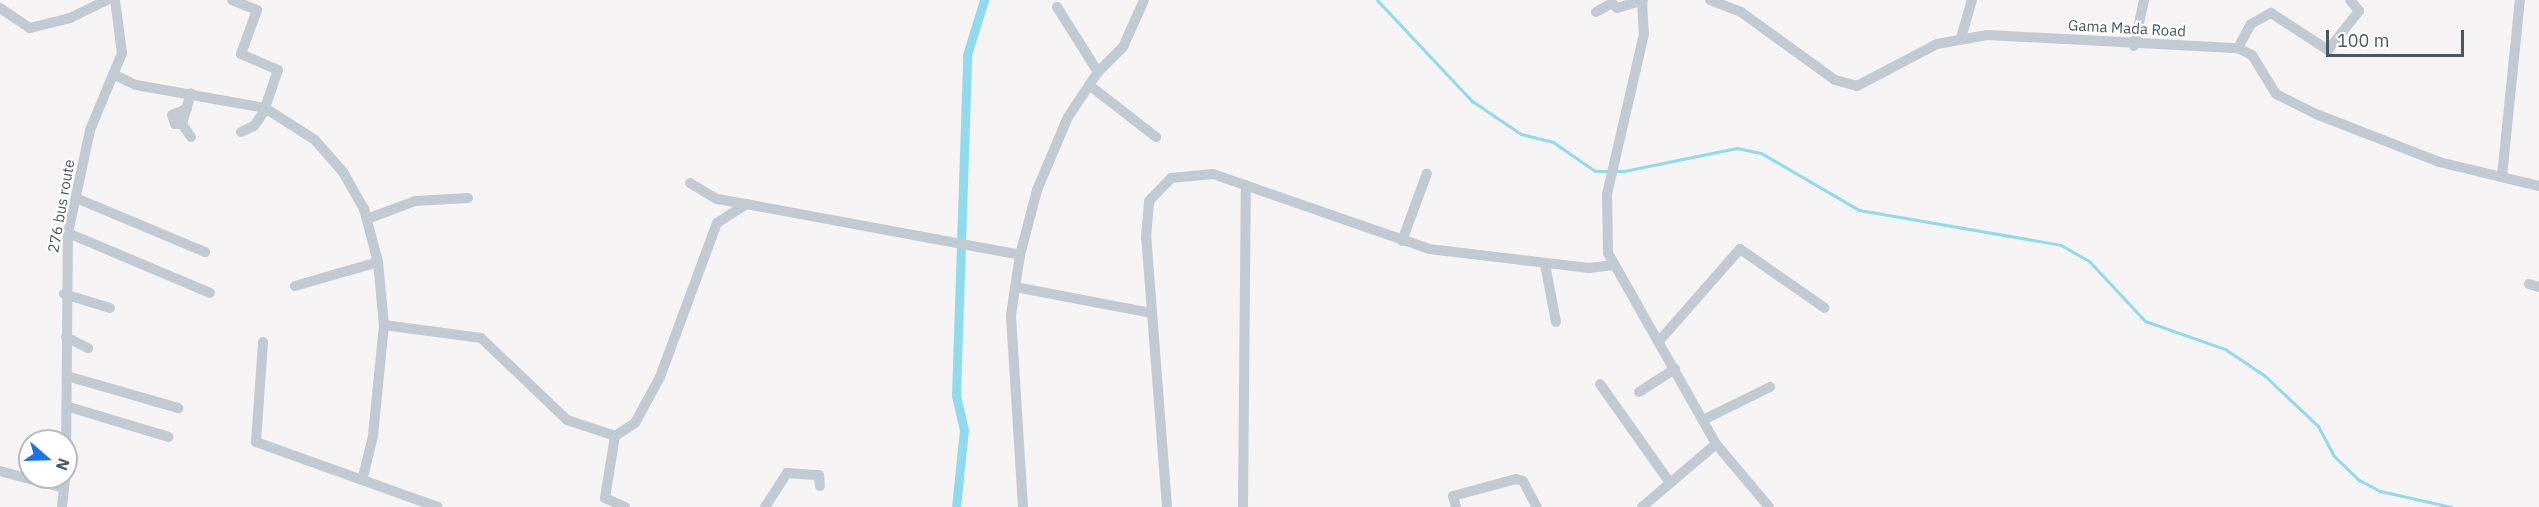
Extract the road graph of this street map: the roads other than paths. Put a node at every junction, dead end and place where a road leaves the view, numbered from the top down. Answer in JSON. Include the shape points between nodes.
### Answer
{"nodes":[{"id":1,"x":107,"y":0,"type":"edge"},
{"id":2,"x":115,"y":0,"type":"edge"},
{"id":3,"x":232,"y":0,"type":"edge"},
{"id":4,"x":1144,"y":0,"type":"edge"},
{"id":5,"x":1642,"y":0,"type":"edge"},
{"id":6,"x":1710,"y":0,"type":"edge"},
{"id":7,"x":1745,"y":0,"type":"edge"},
{"id":8,"x":1972,"y":0,"type":"edge"},
{"id":9,"x":2144,"y":0,"type":"edge"},
{"id":10,"x":2350,"y":0,"type":"edge"},
{"id":11,"x":2520,"y":0,"type":"edge"},
{"id":12,"x":1057,"y":7,"type":"dead end"},
{"id":13,"x":0,"y":8,"type":"edge"},
{"id":14,"x":1596,"y":12,"type":"dead end"},
{"id":15,"x":1741,"y":12,"type":"junction"},
{"id":16,"x":1961,"y":38,"type":"junction"},
{"id":17,"x":2134,"y":46,"type":"junction"},
{"id":18,"x":2238,"y":48,"type":"junction"},
{"id":19,"x":1098,"y":72,"type":"junction"},
{"id":20,"x":113,"y":74,"type":"junction"},
{"id":21,"x":1089,"y":85,"type":"junction"},
{"id":22,"x":191,"y":93,"type":"junction"},
{"id":23,"x":266,"y":108,"type":"junction"},
{"id":24,"x":241,"y":132,"type":"dead end"},
{"id":25,"x":1156,"y":136,"type":"dead end"},
{"id":26,"x":191,"y":137,"type":"dead end"},
{"id":27,"x":1427,"y":172,"type":"dead end"},
{"id":28,"x":2502,"y":176,"type":"junction"},
{"id":29,"x":690,"y":183,"type":"dead end"},
{"id":30,"x":1246,"y":185,"type":"junction"},
{"id":31,"x":2539,"y":186,"type":"edge"},
{"id":32,"x":76,"y":198,"type":"junction"},
{"id":33,"x":468,"y":198,"type":"dead end"},
{"id":34,"x":746,"y":204,"type":"junction"},
{"id":35,"x":367,"y":219,"type":"junction"},
{"id":36,"x":68,"y":233,"type":"junction"},
{"id":37,"x":1402,"y":241,"type":"junction"},
{"id":38,"x":205,"y":252,"type":"dead end"},
{"id":39,"x":1020,"y":255,"type":"junction"},
{"id":40,"x":378,"y":262,"type":"junction"},
{"id":41,"x":1545,"y":264,"type":"junction"},
{"id":42,"x":1614,"y":265,"type":"junction"},
{"id":43,"x":295,"y":286,"type":"dead end"},
{"id":44,"x":1015,"y":287,"type":"junction"},
{"id":45,"x":210,"y":293,"type":"dead end"},
{"id":46,"x":64,"y":294,"type":"junction"},
{"id":47,"x":111,"y":308,"type":"dead end"},
{"id":48,"x":1826,"y":308,"type":"dead end"},
{"id":49,"x":1151,"y":313,"type":"junction"},
{"id":50,"x":1556,"y":322,"type":"dead end"},
{"id":51,"x":384,"y":326,"type":"junction"},
{"id":52,"x":66,"y":337,"type":"junction"},
{"id":53,"x":1660,"y":340,"type":"junction"},
{"id":54,"x":263,"y":342,"type":"dead end"},
{"id":55,"x":88,"y":348,"type":"dead end"},
{"id":56,"x":1675,"y":369,"type":"junction"},
{"id":57,"x":67,"y":376,"type":"junction"},
{"id":58,"x":1600,"y":384,"type":"dead end"},
{"id":59,"x":1770,"y":387,"type":"dead end"},
{"id":60,"x":1639,"y":392,"type":"dead end"},
{"id":61,"x":69,"y":407,"type":"junction"},
{"id":62,"x":178,"y":408,"type":"dead end"},
{"id":63,"x":1703,"y":420,"type":"junction"},
{"id":64,"x":68,"y":429,"type":"edge"},
{"id":65,"x":615,"y":436,"type":"junction"},
{"id":66,"x":169,"y":437,"type":"dead end"},
{"id":67,"x":1716,"y":444,"type":"junction"},
{"id":68,"x":0,"y":471,"type":"edge"},
{"id":69,"x":18,"y":474,"type":"edge"},
{"id":70,"x":363,"y":477,"type":"junction"},
{"id":71,"x":1670,"y":483,"type":"junction"},
{"id":72,"x":820,"y":486,"type":"dead end"},
{"id":73,"x":64,"y":489,"type":"edge"},
{"id":74,"x":62,"y":507,"type":"edge"},
{"id":75,"x":438,"y":507,"type":"edge"},
{"id":76,"x":625,"y":507,"type":"edge"},
{"id":77,"x":765,"y":507,"type":"edge"},
{"id":78,"x":1023,"y":507,"type":"edge"},
{"id":79,"x":1167,"y":507,"type":"edge"},
{"id":80,"x":1243,"y":507,"type":"edge"},
{"id":81,"x":1455,"y":507,"type":"edge"},
{"id":82,"x":1538,"y":507,"type":"edge"},
{"id":83,"x":1642,"y":507,"type":"edge"},
{"id":84,"x":1768,"y":507,"type":"edge"}],
"edges":[{"from":1,"to":13,"type":"street","via":[[70,18],[30,28]]},
{"from":2,"to":20,"type":"street","name":"276 bus route","via":[[122,53]]},
{"from":3,"to":23,"type":"street","via":[[257,10],[241,54],[278,70]]},
{"from":4,"to":19,"type":"street","via":[[1123,47]]},
{"from":5,"to":14,"type":"street","via":[[1617,8],[1612,3]]},
{"from":5,"to":42,"type":"street","via":[[1644,34],[1607,194],[1608,252]]},
{"from":6,"to":15,"type":"street","name":"Gama Mada Road"},
{"from":7,"to":15,"type":"street"},
{"from":8,"to":16,"type":"street"},
{"from":9,"to":17,"type":"street"},
{"from":10,"to":18,"type":"street","via":[[2359,11],[2328,50],[2271,13],[2252,24]]},
{"from":11,"to":28,"type":"street"},
{"from":12,"to":19,"type":"street"},
{"from":15,"to":16,"type":"street","name":"Gama Mada Road","via":[[1836,80],[1857,86],[1911,56]]},
{"from":16,"to":17,"type":"street","name":"Gama Mada Road"},
{"from":17,"to":18,"type":"street","name":"Gama Mada Road"},
{"from":18,"to":28,"type":"street","via":[[2252,55],[2276,94],[2316,114],[2439,162]]},
{"from":19,"to":21,"type":"street"},
{"from":20,"to":22,"type":"street","via":[[136,85]]},
{"from":20,"to":32,"type":"street","name":"276 bus route","via":[[90,130]]},
{"from":21,"to":25,"type":"street"},
{"from":21,"to":39,"type":"street","via":[[1037,190]]},
{"from":22,"to":23,"type":"street"},
{"from":22,"to":26,"type":"street","via":[[187,109],[172,115],[174,124],[182,124]]},
{"from":23,"to":24,"type":"street","via":[[254,126]]},
{"from":23,"to":35,"type":"street","via":[[315,140],[343,172]]},
{"from":27,"to":37,"type":"street"},
{"from":28,"to":31,"type":"street"},
{"from":29,"to":34,"type":"street","via":[[717,199]]},
{"from":30,"to":37,"type":"street"},
{"from":30,"to":49,"type":"street","via":[[1212,174],[1189,174],[1171,178],[1149,201]]},
{"from":30,"to":80,"type":"street"},
{"from":32,"to":36,"type":"street","name":"276 bus route"},
{"from":32,"to":38,"type":"street"},
{"from":33,"to":35,"type":"street","via":[[415,201]]},
{"from":34,"to":39,"type":"street"},
{"from":34,"to":65,"type":"street","via":[[717,223],[660,377],[635,423]]},
{"from":35,"to":40,"type":"street"},
{"from":36,"to":45,"type":"street"},
{"from":36,"to":46,"type":"street","name":"276 bus route"},
{"from":37,"to":41,"type":"street"},
{"from":39,"to":44,"type":"street"},
{"from":40,"to":43,"type":"street"},
{"from":40,"to":51,"type":"street"},
{"from":41,"to":42,"type":"street"},
{"from":41,"to":50,"type":"street"},
{"from":42,"to":53,"type":"street"},
{"from":44,"to":49,"type":"street"},
{"from":44,"to":78,"type":"street","via":[[1013,383]]},
{"from":46,"to":47,"type":"street"},
{"from":46,"to":52,"type":"street","name":"276 bus route"},
{"from":48,"to":53,"type":"street","via":[[1740,249]]},
{"from":49,"to":79,"type":"street"},
{"from":51,"to":65,"type":"street","via":[[481,338],[567,420]]},
{"from":51,"to":70,"type":"street","via":[[373,436]]},
{"from":52,"to":55,"type":"street"},
{"from":52,"to":57,"type":"street","name":"276 bus route"},
{"from":53,"to":56,"type":"street"},
{"from":54,"to":70,"type":"street","via":[[256,442]]},
{"from":56,"to":60,"type":"street"},
{"from":56,"to":63,"type":"street"},
{"from":57,"to":61,"type":"street","name":"276 bus route"},
{"from":57,"to":62,"type":"street"},
{"from":58,"to":71,"type":"street"},
{"from":59,"to":63,"type":"street"},
{"from":61,"to":64,"type":"street","name":"276 bus route"},
{"from":61,"to":66,"type":"street"},
{"from":63,"to":67,"type":"street"},
{"from":65,"to":76,"type":"street","via":[[605,498]]},
{"from":67,"to":71,"type":"street"},
{"from":67,"to":84,"type":"street"},
{"from":68,"to":69,"type":"street"},
{"from":70,"to":75,"type":"street"},
{"from":71,"to":83,"type":"street"},
{"from":72,"to":77,"type":"street","via":[[819,475],[787,473]]},
{"from":73,"to":74,"type":"street"},
{"from":81,"to":82,"type":"street","via":[[1454,496],[1516,479],[1523,481]]}]}
